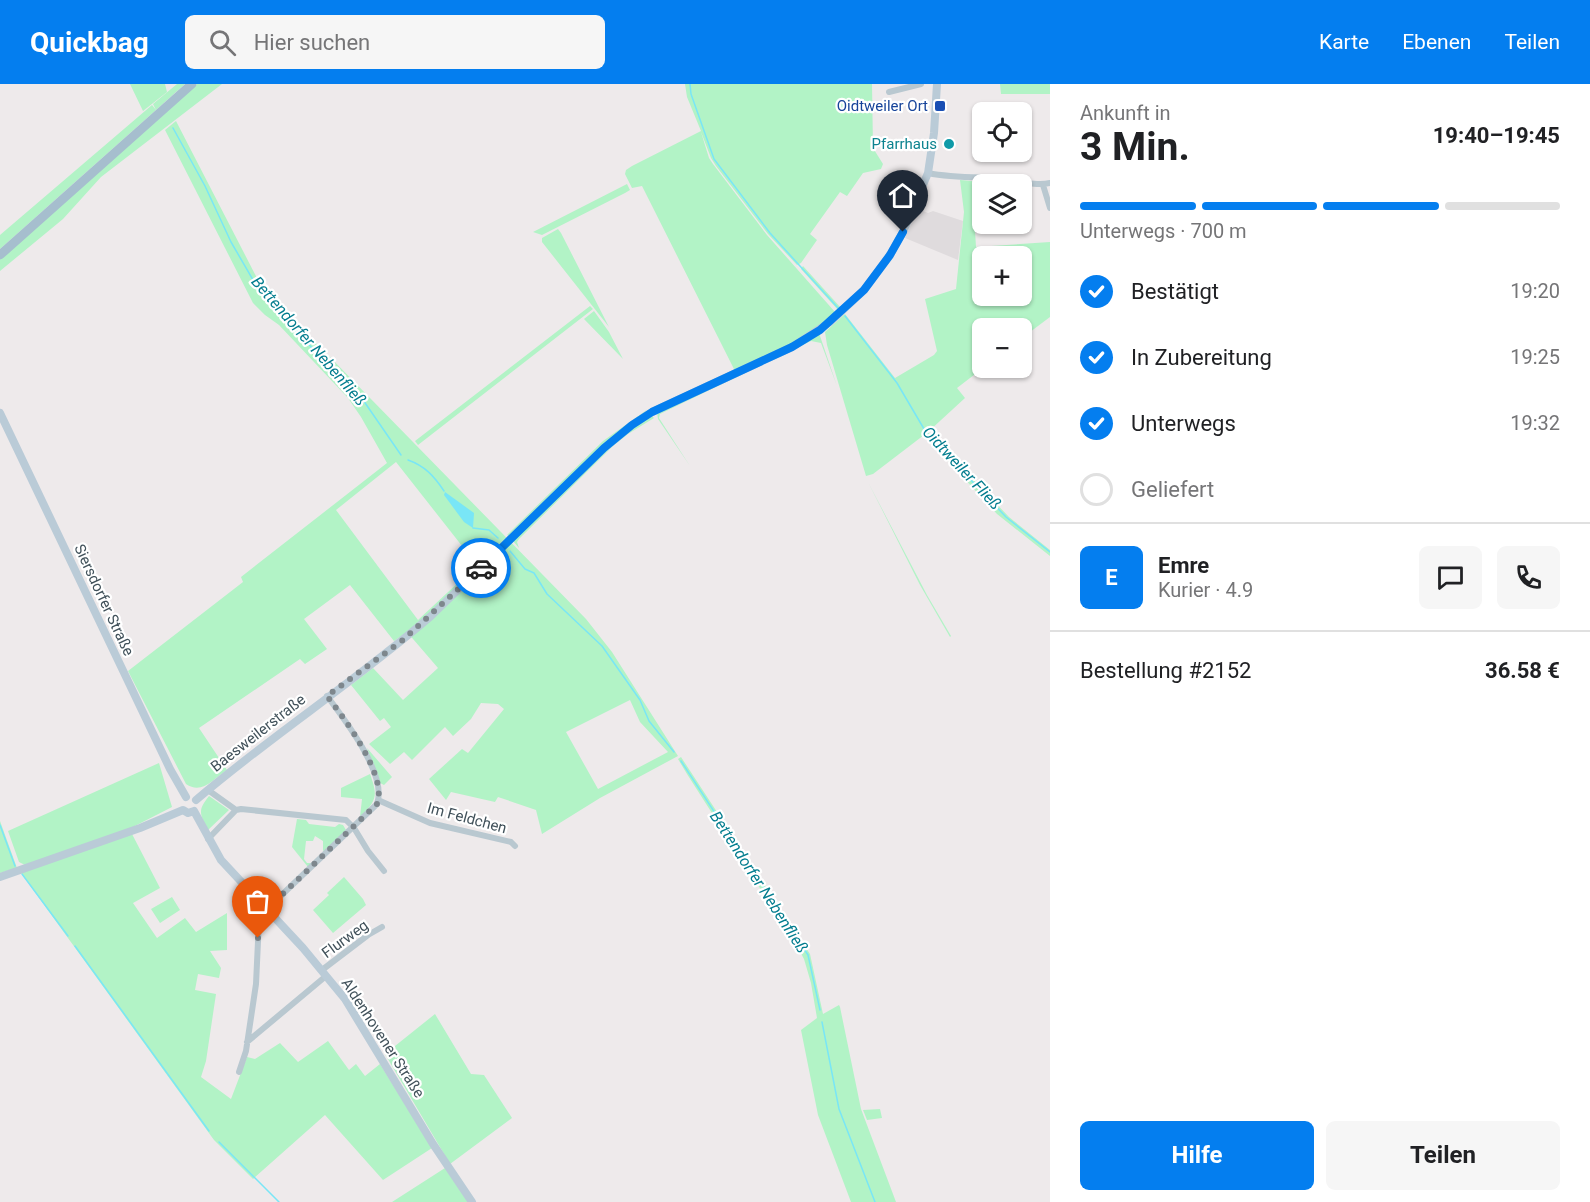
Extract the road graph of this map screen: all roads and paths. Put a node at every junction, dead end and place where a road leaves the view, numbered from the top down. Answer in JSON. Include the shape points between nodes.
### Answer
{"nodes":[{"id":1,"x":192,"y":84,"type":"edge"},
{"id":2,"x":921,"y":84,"type":"edge"},
{"id":3,"x":937,"y":84,"type":"edge"},
{"id":4,"x":889,"y":92,"type":"dead end"},
{"id":5,"x":928,"y":173,"type":"junction"},
{"id":6,"x":1046,"y":184,"type":"edge"},
{"id":7,"x":1050,"y":208,"type":"edge"},
{"id":8,"x":0,"y":255,"type":"edge"},
{"id":9,"x":0,"y":413,"type":"edge"},
{"id":10,"x":327,"y":696,"type":"junction"},
{"id":11,"x":208,"y":790,"type":"junction"},
{"id":12,"x":186,"y":797,"type":"junction"},
{"id":13,"x":196,"y":800,"type":"junction"},
{"id":14,"x":378,"y":800,"type":"junction"},
{"id":15,"x":183,"y":810,"type":"junction"},
{"id":16,"x":236,"y":810,"type":"junction"},
{"id":17,"x":194,"y":811,"type":"junction"},
{"id":18,"x":354,"y":828,"type":"junction"},
{"id":19,"x":208,"y":839,"type":"junction"},
{"id":20,"x":515,"y":846,"type":"dead end"},
{"id":21,"x":384,"y":871,"type":"dead end"},
{"id":22,"x":0,"y":877,"type":"edge"},
{"id":23,"x":267,"y":909,"type":"junction"},
{"id":24,"x":382,"y":927,"type":"dead end"},
{"id":25,"x":324,"y":973,"type":"junction"},
{"id":26,"x":247,"y":1042,"type":"junction"},
{"id":27,"x":238,"y":1072,"type":"dead end"},
{"id":28,"x":472,"y":1202,"type":"edge"}],
"edges":[{"from":1,"to":8,"type":"main road"},
{"from":2,"to":4,"type":"street"},
{"from":3,"to":5,"type":"street","name":"Baesweilerstraße"},
{"from":5,"to":6,"type":"street"},
{"from":5,"to":10,"type":"street","name":"Baesweilerstraße","via":[[890,255],[840,314],[792,347],[632,425],[403,640]]},
{"from":6,"to":7,"type":"street"},
{"from":9,"to":12,"type":"street","name":"Siersdorfer Straße"},
{"from":10,"to":11,"type":"street","name":"Baesweilerstraße"},
{"from":10,"to":14,"type":"street","via":[[364,749],[378,788]]},
{"from":11,"to":13,"type":"street","name":"Baesweilerstraße"},
{"from":11,"to":16,"type":"street","name":"Baesweilerstraße"},
{"from":12,"to":13,"type":"street"},
{"from":12,"to":15,"type":"street"},
{"from":13,"to":17,"type":"street"},
{"from":14,"to":18,"type":"street"},
{"from":14,"to":20,"type":"street","name":"Im Feldchen","via":[[430,823]]},
{"from":15,"to":17,"type":"street"},
{"from":15,"to":22,"type":"street"},
{"from":16,"to":18,"type":"street","via":[[346,820]]},
{"from":16,"to":19,"type":"street"},
{"from":17,"to":19,"type":"street","name":"Aldenhovener Straße"},
{"from":18,"to":21,"type":"street"},
{"from":18,"to":23,"type":"street"},
{"from":19,"to":23,"type":"street","name":"Aldenhovener Straße","via":[[221,860]]},
{"from":23,"to":25,"type":"street","name":"Aldenhovener Straße"},
{"from":23,"to":26,"type":"street","via":[[259,920],[256,984]]},
{"from":24,"to":25,"type":"street","name":"Flurweg"},
{"from":25,"to":26,"type":"street","name":"Flurweg"},
{"from":25,"to":28,"type":"street","name":"Aldenhovener Straße","via":[[345,999]]},
{"from":26,"to":27,"type":"street"}]}
